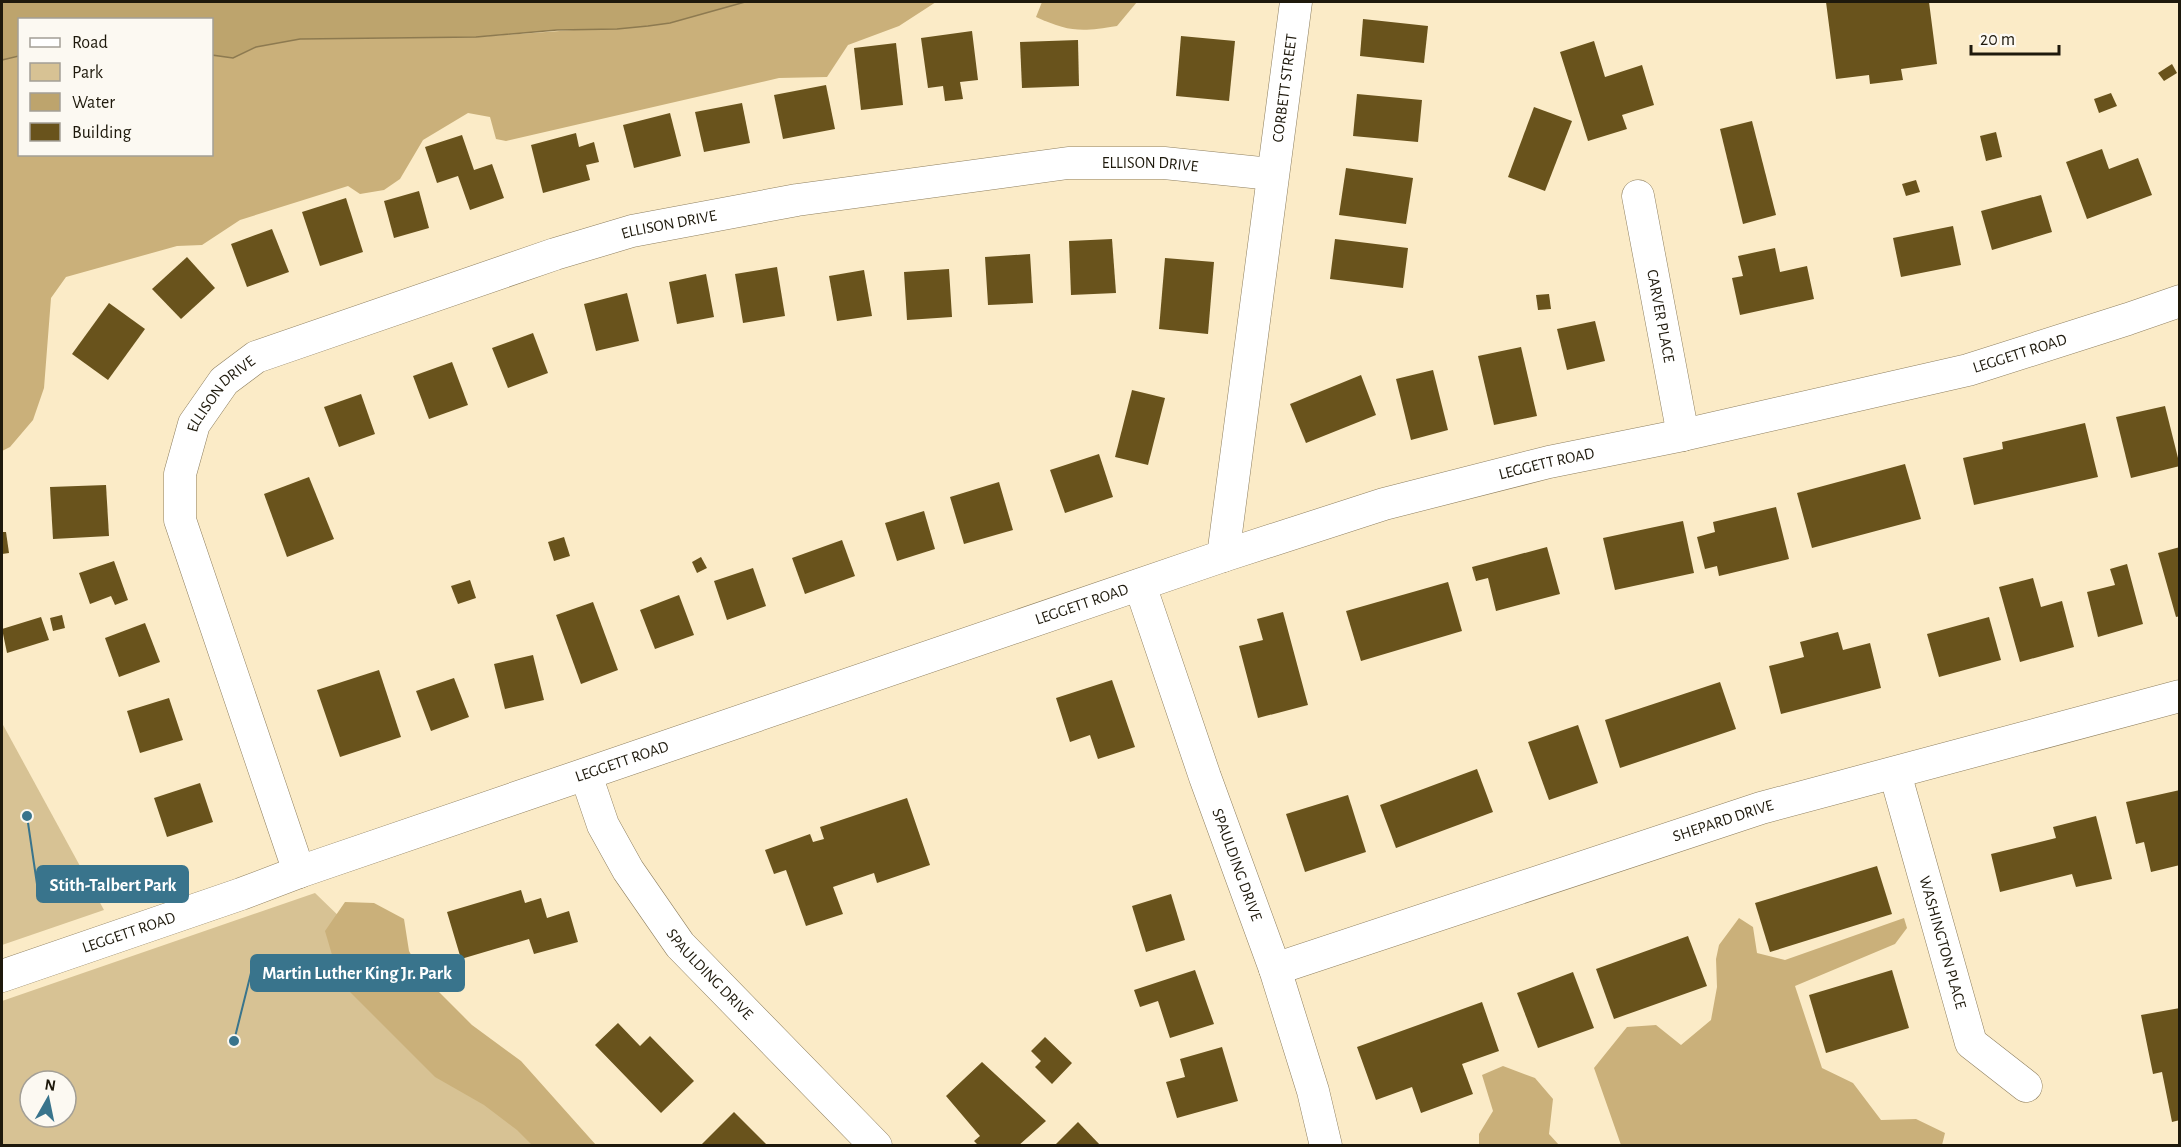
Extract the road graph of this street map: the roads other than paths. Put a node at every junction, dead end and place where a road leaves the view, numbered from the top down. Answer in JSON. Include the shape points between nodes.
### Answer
{"nodes":[{"id":1,"x":1296,"y":2,"type":"edge"},
{"id":2,"x":1272,"y":174,"type":"junction"},
{"id":3,"x":1638,"y":196,"type":"dead end"},
{"id":4,"x":2180,"y":301,"type":"edge"},
{"id":5,"x":1683,"y":435,"type":"junction"},
{"id":6,"x":1223,"y":556,"type":"junction"},
{"id":7,"x":1140,"y":585,"type":"junction"},
{"id":8,"x":2180,"y":696,"type":"edge"},
{"id":9,"x":1895,"y":773,"type":"junction"},
{"id":10,"x":586,"y":775,"type":"junction"},
{"id":11,"x":299,"y":872,"type":"junction"},
{"id":12,"x":1275,"y":969,"type":"junction"},
{"id":13,"x":2,"y":976,"type":"edge"},
{"id":14,"x":2026,"y":1086,"type":"dead end"},
{"id":15,"x":876,"y":1146,"type":"edge"},
{"id":16,"x":1326,"y":1146,"type":"edge"}],
"edges":[{"from":1,"to":2,"type":"street","name":"CORBETT STREET"},
{"from":2,"to":6,"type":"street"},
{"from":2,"to":11,"type":"street","name":"ELLISON DRIVE","via":[[1164,163],[1068,163],[797,200],[632,231],[256,357],[224,381],[194,424],[180,474],[180,520]]},
{"from":3,"to":5,"type":"street","name":"CARVER PLACE"},
{"from":4,"to":5,"type":"street","name":"LEGGETT ROAD","via":[[1968,370]]},
{"from":5,"to":6,"type":"street","name":"LEGGETT ROAD","via":[[1549,462],[1384,504]]},
{"from":6,"to":7,"type":"street","name":"LEGGETT ROAD"},
{"from":7,"to":10,"type":"street","name":"LEGGETT ROAD"},
{"from":7,"to":12,"type":"street","name":"SPAULDING DRIVE"},
{"from":8,"to":9,"type":"street","name":"SHEPARD DRIVE"},
{"from":9,"to":12,"type":"street","name":"SHEPARD DRIVE","via":[[1761,808]]},
{"from":9,"to":14,"type":"street","name":"WASHINGTON PLACE","via":[[1971,1043]]},
{"from":10,"to":11,"type":"street","name":"LEGGETT ROAD"},
{"from":10,"to":15,"type":"street","name":"SPAULDING DRIVE","via":[[603,825],[628,870],[680,945]]},
{"from":11,"to":13,"type":"street","name":"LEGGETT ROAD"},
{"from":12,"to":16,"type":"street","name":"SPAULDING DRIVE"}]}
